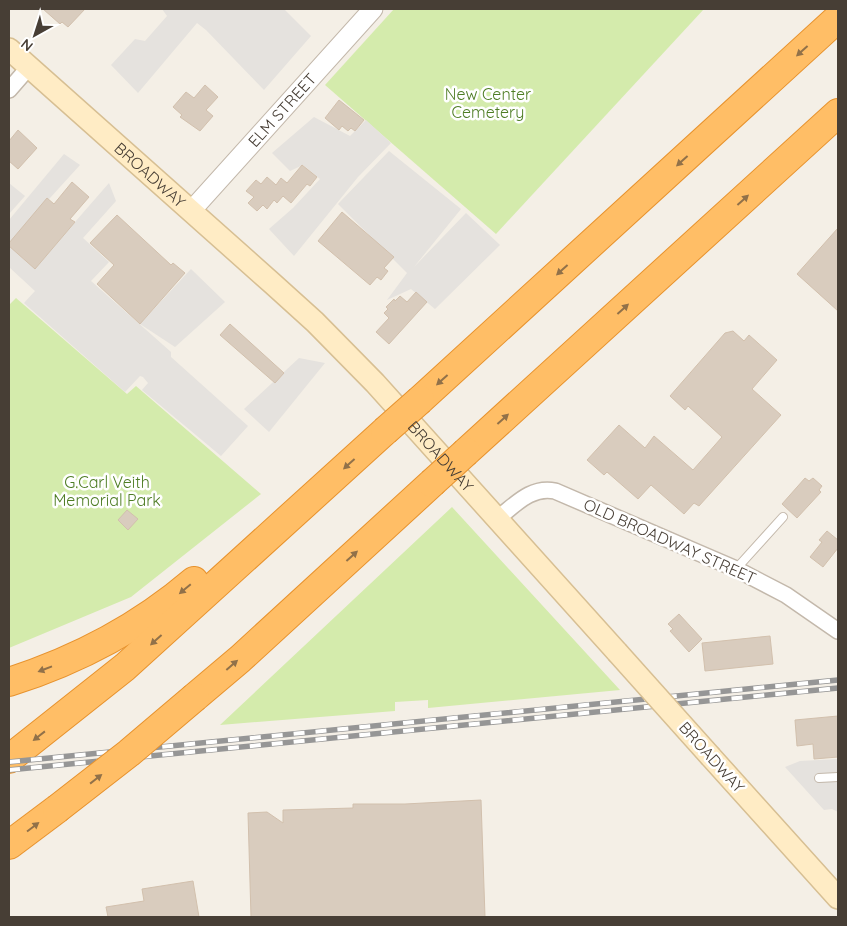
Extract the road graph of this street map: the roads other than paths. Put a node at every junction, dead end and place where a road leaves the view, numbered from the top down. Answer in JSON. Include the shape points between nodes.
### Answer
{"nodes":[{"id":1,"x":373,"y":9,"type":"edge"},
{"id":2,"x":838,"y":18,"type":"edge"},
{"id":3,"x":9,"y":49,"type":"edge"},
{"id":4,"x":30,"y":67,"type":"junction"},
{"id":5,"x":9,"y":90,"type":"edge"},
{"id":6,"x":838,"y":112,"type":"edge"},
{"id":7,"x":191,"y":211,"type":"junction"},
{"id":8,"x":784,"y":517,"type":"dead end"},
{"id":9,"x":498,"y":518,"type":"junction"},
{"id":10,"x":257,"y":548,"type":"junction"},
{"id":11,"x":736,"y":569,"type":"junction"},
{"id":12,"x":838,"y":631,"type":"edge"},
{"id":13,"x":9,"y":682,"type":"edge"},
{"id":14,"x":9,"y":759,"type":"edge"},
{"id":15,"x":838,"y":777,"type":"edge"},
{"id":16,"x":819,"y":778,"type":"dead end"},
{"id":17,"x":9,"y":845,"type":"edge"},
{"id":18,"x":838,"y":898,"type":"edge"}],
"edges":[{"from":1,"to":7,"type":"street","name":"ELM STREET"},
{"from":2,"to":10,"type":"highway","one_way":true,"bridge":true},
{"from":3,"to":4,"type":"main road","name":"BROADWAY"},
{"from":4,"to":5,"type":"street"},
{"from":4,"to":7,"type":"main road","name":"BROADWAY"},
{"from":17,"to":6,"type":"highway","one_way":true,"bridge":true,"via":[[129,753],[240,659]]},
{"from":7,"to":9,"type":"main road","name":"BROADWAY","via":[[342,349]]},
{"from":8,"to":11,"type":"lane"},
{"from":9,"to":11,"type":"street","name":"OLD BROADWAY STREET","via":[[530,494],[548,490]]},
{"from":9,"to":18,"type":"main road","name":"BROADWAY","bridge":true},
{"from":10,"to":13,"type":"highway","one_way":true,"via":[[212,567],[155,613],[106,642]]},
{"from":10,"to":14,"type":"highway","one_way":true,"via":[[143,651]]},
{"from":11,"to":12,"type":"street","name":"OLD BROADWAY STREET","via":[[786,595]]},
{"from":15,"to":16,"type":"lane"}]}
